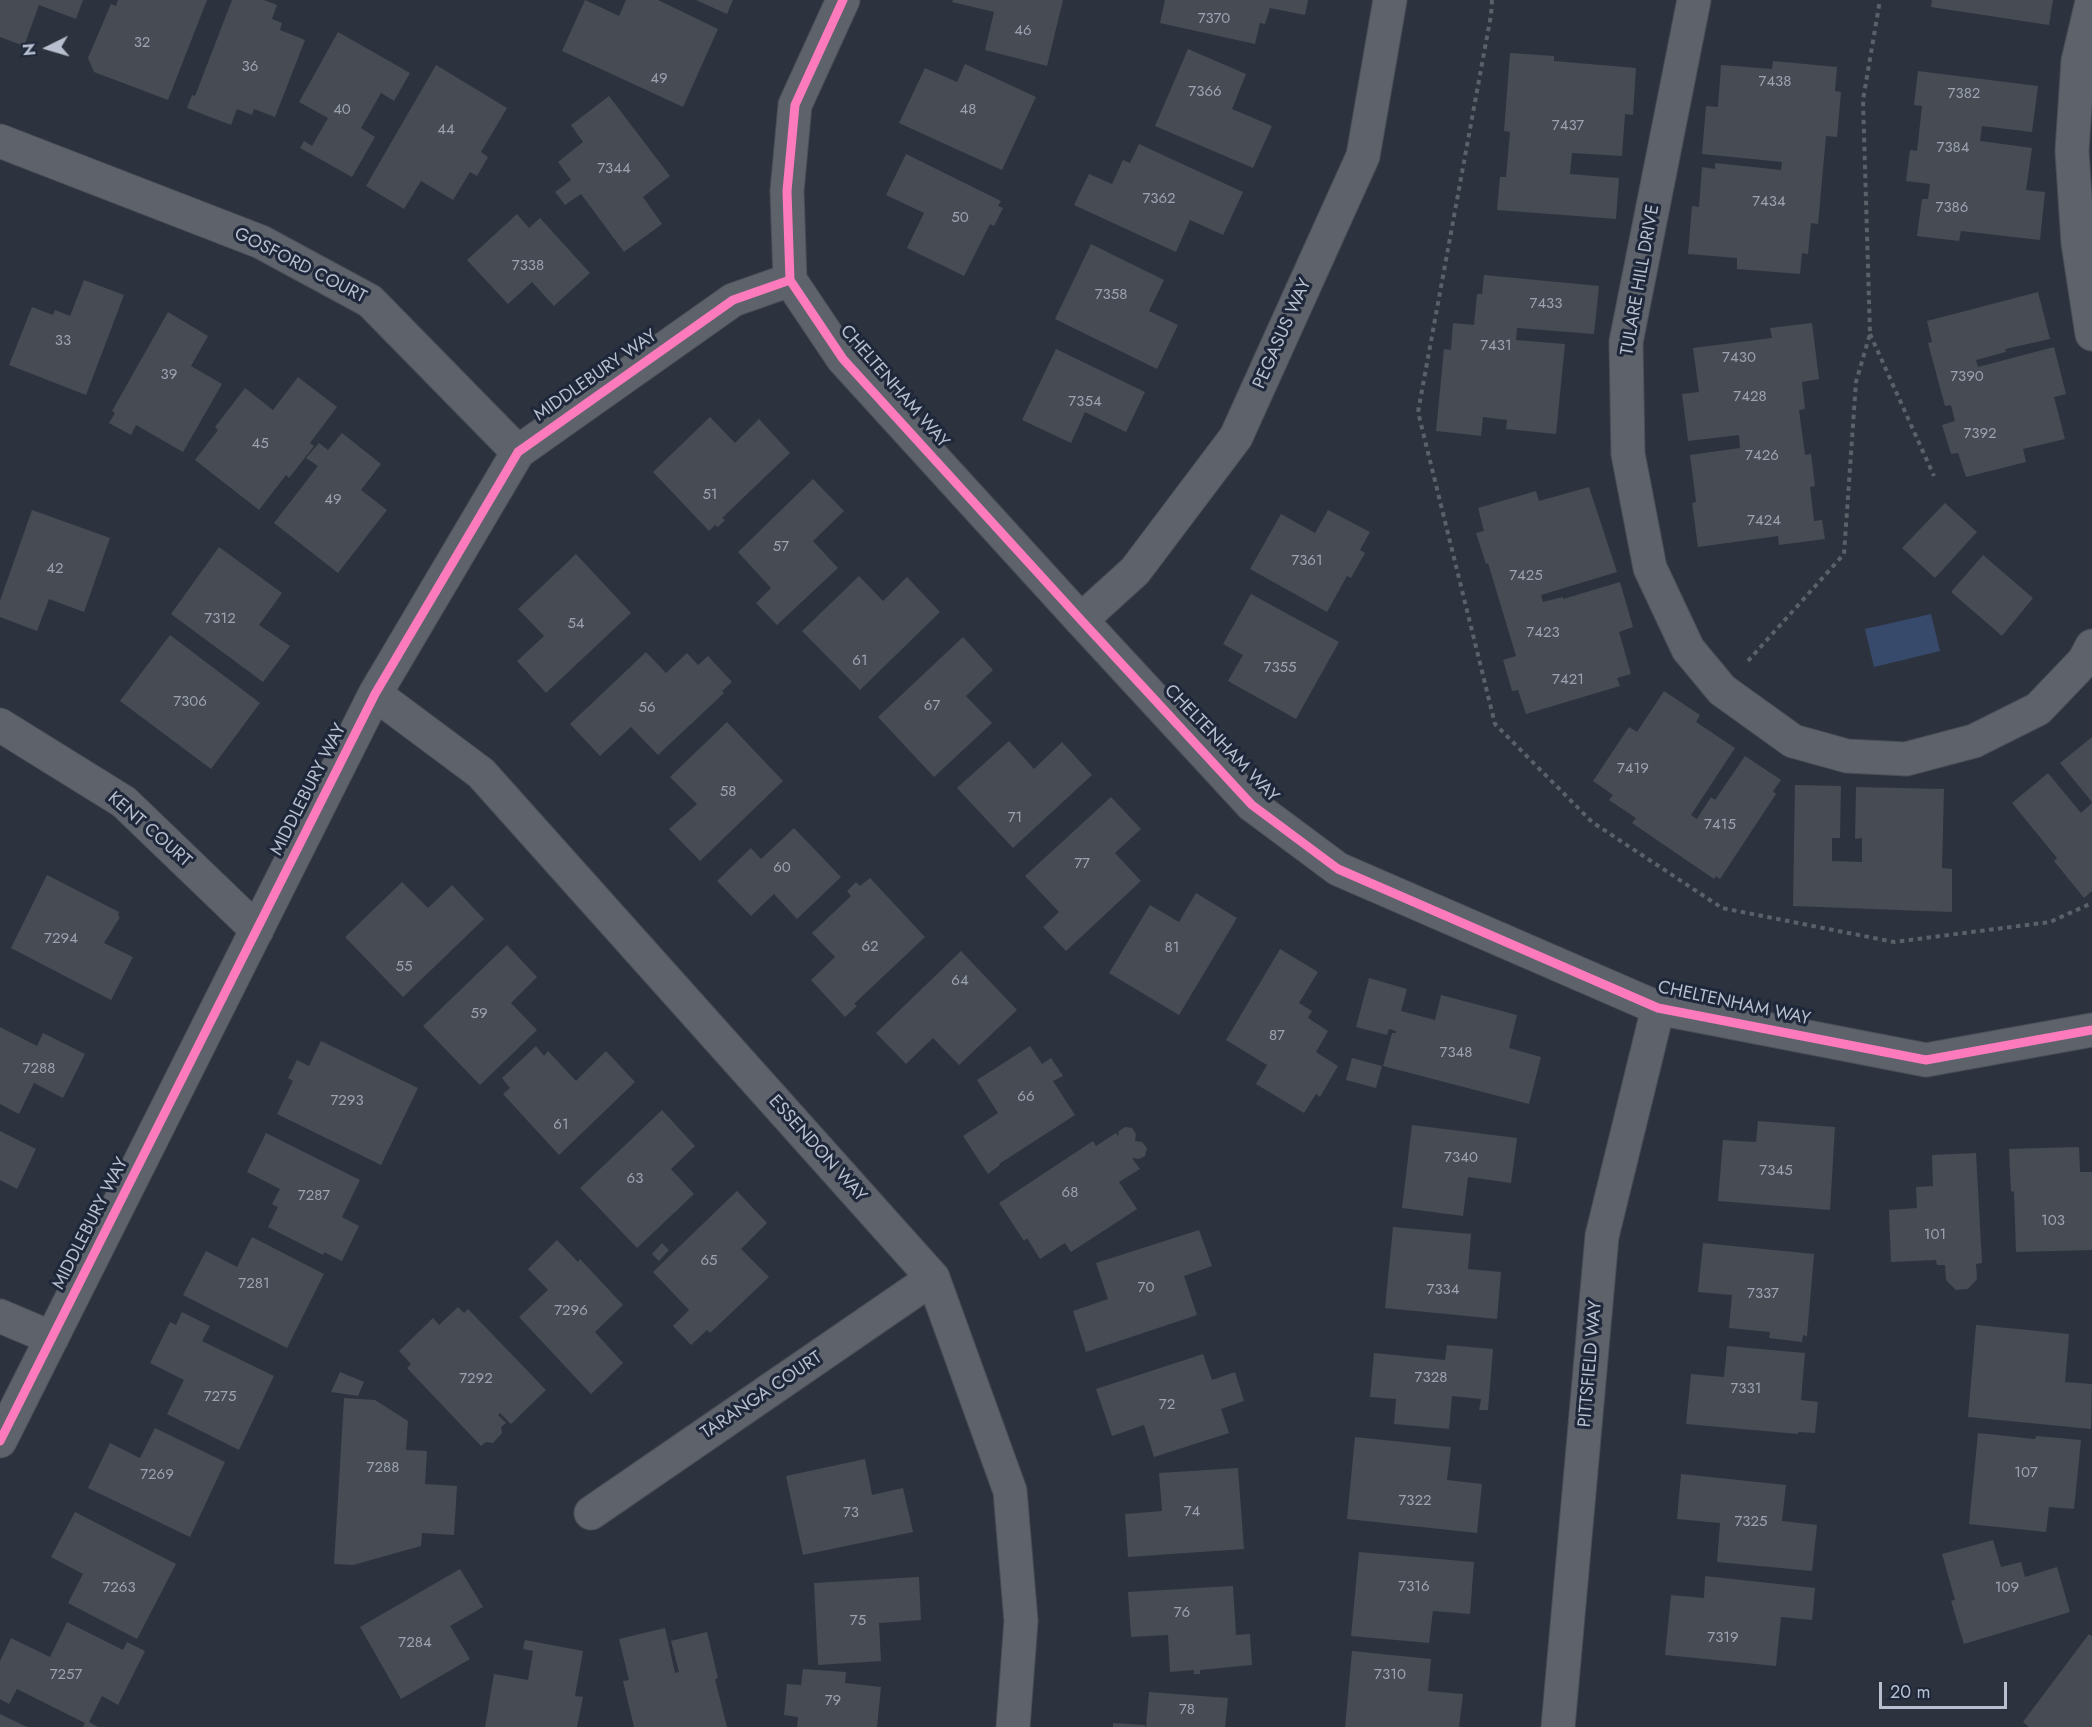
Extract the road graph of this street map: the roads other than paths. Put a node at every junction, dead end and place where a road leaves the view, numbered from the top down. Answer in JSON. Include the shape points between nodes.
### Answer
{"nodes":[{"id":1,"x":843,"y":0,"type":"edge"},
{"id":2,"x":1390,"y":0,"type":"edge"},
{"id":3,"x":1694,"y":0,"type":"edge"},
{"id":4,"x":2092,"y":2,"type":"edge"},
{"id":5,"x":0,"y":141,"type":"edge"},
{"id":6,"x":790,"y":280,"type":"junction"},
{"id":7,"x":2092,"y":334,"type":"edge"},
{"id":8,"x":518,"y":452,"type":"junction"},
{"id":9,"x":1081,"y":620,"type":"junction"},
{"id":10,"x":2092,"y":646,"type":"edge"},
{"id":11,"x":375,"y":694,"type":"junction"},
{"id":12,"x":0,"y":725,"type":"edge"},
{"id":13,"x":257,"y":930,"type":"junction"},
{"id":14,"x":1658,"y":1008,"type":"junction"},
{"id":15,"x":2092,"y":1030,"type":"edge"},
{"id":16,"x":933,"y":1278,"type":"junction"},
{"id":17,"x":0,"y":1316,"type":"edge"},
{"id":18,"x":52,"y":1338,"type":"junction"},
{"id":19,"x":0,"y":1441,"type":"edge"},
{"id":20,"x":591,"y":1513,"type":"dead end"},
{"id":21,"x":1012,"y":1727,"type":"edge"},
{"id":22,"x":1558,"y":1727,"type":"edge"}],
"edges":[{"from":1,"to":6,"type":"street","via":[[795,105],[787,191]]},
{"from":2,"to":9,"type":"street","name":"PEGASUS WAY","via":[[1363,156],[1236,436],[1136,571]]},
{"from":3,"to":10,"type":"street","name":"TULARE HILL DRIVE","via":[[1626,342],[1628,454],[1650,568],[1688,649],[1722,690],[1793,741],[1847,756],[1906,759],[1974,741],[2038,709],[2084,661]]},
{"from":4,"to":7,"type":"street","via":[[2078,62],[2072,152],[2078,243]]},
{"from":5,"to":8,"type":"street","name":"GOSFORD COURT","via":[[261,242],[370,301]]},
{"from":6,"to":8,"type":"street","name":"MIDDLEBURY WAY","via":[[733,300]]},
{"from":6,"to":9,"type":"street","name":"CHELTENHAM WAY","via":[[843,359]]},
{"from":8,"to":11,"type":"street","name":"MIDDLEBURY WAY"},
{"from":9,"to":14,"type":"street","name":"CHELTENHAM WAY","via":[[1252,805],[1338,869]]},
{"from":11,"to":13,"type":"street","name":"MIDDLEBURY WAY"},
{"from":11,"to":16,"type":"street","name":"ESSENDON WAY","via":[[481,773]]},
{"from":12,"to":13,"type":"street","name":"KENT COURT","via":[[124,802]]},
{"from":13,"to":18,"type":"street","name":"MIDDLEBURY WAY"},
{"from":14,"to":15,"type":"street","name":"CHELTENHAM WAY","via":[[1926,1060]]},
{"from":14,"to":22,"type":"street","name":"PITTSFIELD WAY","via":[[1602,1236]]},
{"from":16,"to":20,"type":"street","name":"TARANGA COURT"},
{"from":16,"to":21,"type":"street","name":"ESSENDON WAY","via":[[1010,1491],[1021,1621]]},
{"from":17,"to":18,"type":"street"},
{"from":18,"to":19,"type":"street","name":"MIDDLEBURY WAY"}]}
